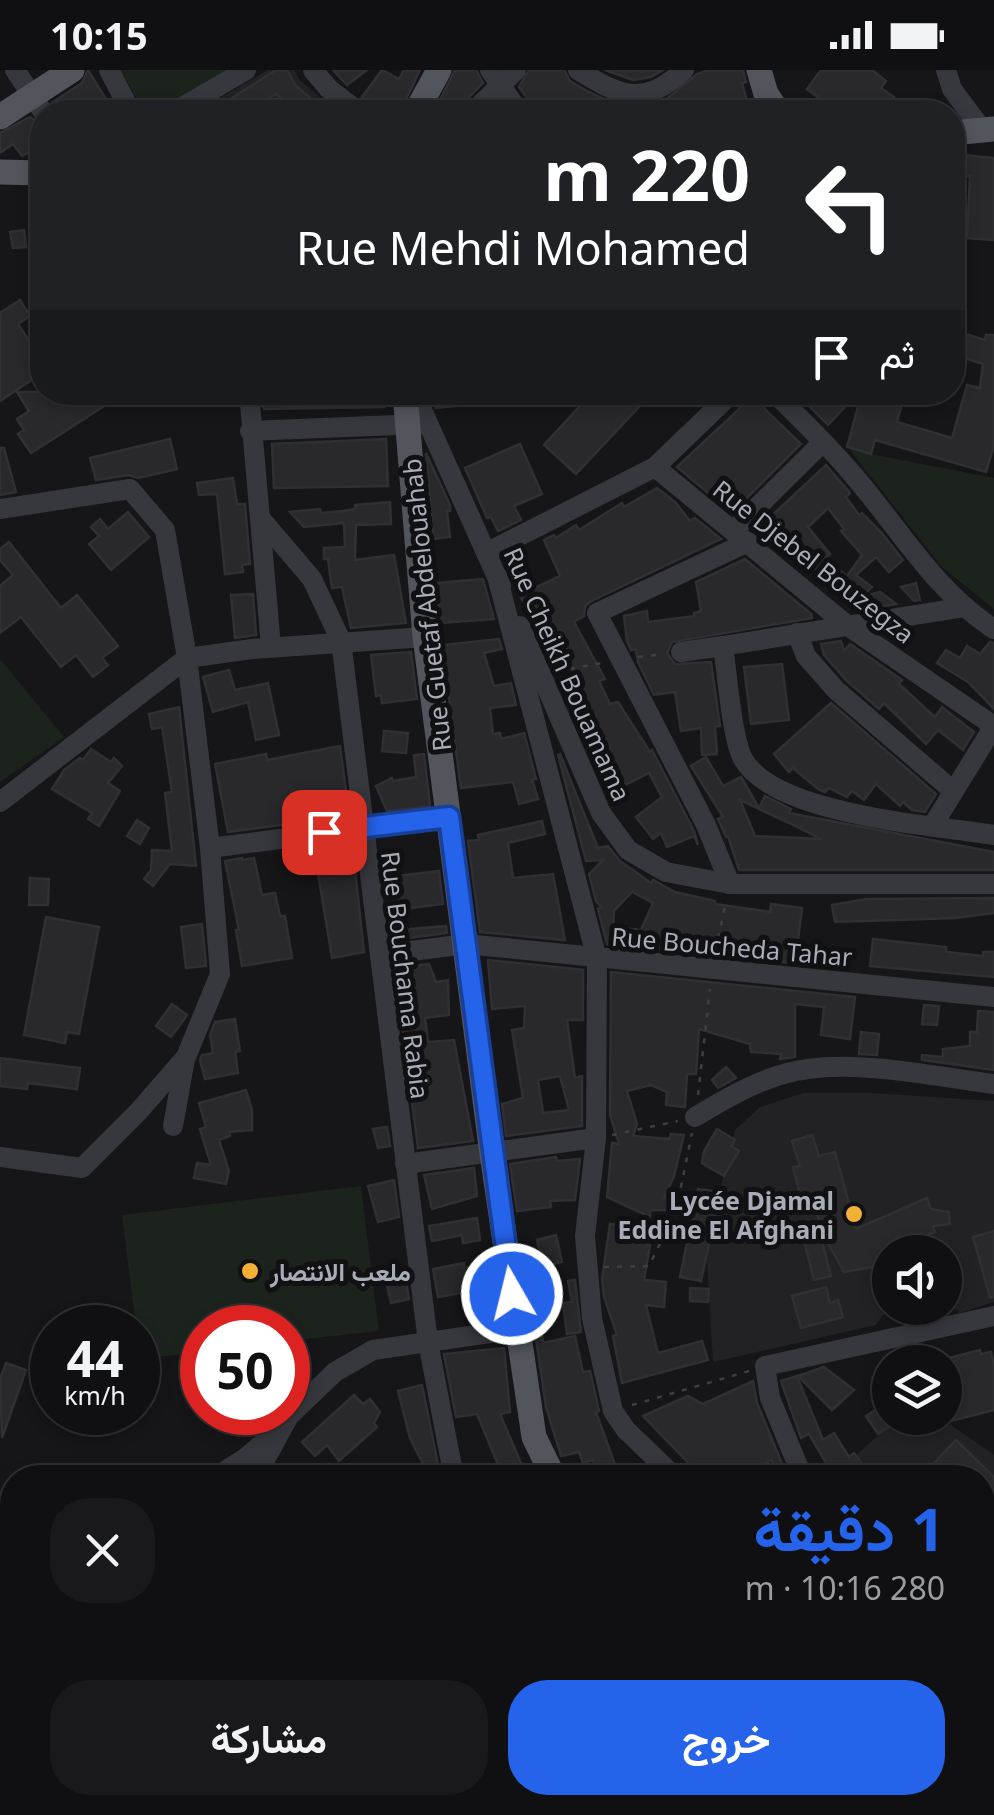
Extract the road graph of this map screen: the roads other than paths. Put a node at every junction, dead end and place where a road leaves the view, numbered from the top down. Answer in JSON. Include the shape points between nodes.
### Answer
{"nodes":[{"id":1,"x":14,"y":70,"type":"edge"},
{"id":2,"x":72,"y":70,"type":"edge"},
{"id":3,"x":109,"y":70,"type":"edge"},
{"id":4,"x":246,"y":70,"type":"edge"},
{"id":5,"x":313,"y":70,"type":"edge"},
{"id":6,"x":438,"y":70,"type":"edge"},
{"id":7,"x":578,"y":70,"type":"edge"},
{"id":8,"x":684,"y":70,"type":"edge"},
{"id":9,"x":759,"y":70,"type":"edge"},
{"id":10,"x":946,"y":70,"type":"edge"},
{"id":11,"x":502,"y":75,"type":"edge"},
{"id":12,"x":34,"y":100,"type":"edge"},
{"id":13,"x":41,"y":100,"type":"edge"},
{"id":14,"x":125,"y":100,"type":"edge"},
{"id":15,"x":195,"y":100,"type":"edge"},
{"id":16,"x":343,"y":100,"type":"edge"},
{"id":17,"x":422,"y":100,"type":"edge"},
{"id":18,"x":482,"y":100,"type":"edge"},
{"id":19,"x":514,"y":100,"type":"edge"},
{"id":20,"x":770,"y":100,"type":"edge"},
{"id":21,"x":962,"y":100,"type":"edge"},
{"id":22,"x":965,"y":103,"type":"edge"},
{"id":23,"x":30,"y":106,"type":"edge"},
{"id":24,"x":0,"y":117,"type":"edge"},
{"id":25,"x":988,"y":129,"type":"edge"},
{"id":26,"x":0,"y":172,"type":"edge"},
{"id":27,"x":30,"y":173,"type":"edge"},
{"id":28,"x":249,"y":405,"type":"edge"},
{"id":29,"x":410,"y":405,"type":"edge"},
{"id":30,"x":416,"y":405,"type":"edge"},
{"id":31,"x":720,"y":405,"type":"edge"},
{"id":32,"x":787,"y":405,"type":"edge"},
{"id":33,"x":418,"y":424,"type":"junction"},
{"id":34,"x":250,"y":431,"type":"junction"},
{"id":35,"x":656,"y":434,"type":"dead end"},
{"id":36,"x":823,"y":442,"type":"junction"},
{"id":37,"x":671,"y":452,"type":"junction"},
{"id":38,"x":655,"y":466,"type":"junction"},
{"id":39,"x":0,"y":509,"type":"edge"},
{"id":40,"x":261,"y":519,"type":"junction"},
{"id":41,"x":741,"y":536,"type":"junction"},
{"id":42,"x":486,"y":553,"type":"junction"},
{"id":43,"x":497,"y":576,"type":"junction"},
{"id":44,"x":965,"y":608,"type":"junction"},
{"id":45,"x":848,"y":626,"type":"junction"},
{"id":46,"x":994,"y":628,"type":"edge"},
{"id":47,"x":797,"y":633,"type":"junction"},
{"id":48,"x":425,"y":637,"type":"junction"},
{"id":49,"x":341,"y":642,"type":"junction"},
{"id":50,"x":723,"y":646,"type":"junction"},
{"id":51,"x":272,"y":648,"type":"junction"},
{"id":52,"x":681,"y":652,"type":"road end"},
{"id":53,"x":187,"y":658,"type":"junction"},
{"id":54,"x":994,"y":726,"type":"edge"},
{"id":55,"x":952,"y":790,"type":"junction"},
{"id":56,"x":0,"y":802,"type":"edge"},
{"id":57,"x":449,"y":817,"type":"junction"},
{"id":58,"x":361,"y":826,"type":"junction"},
{"id":59,"x":934,"y":826,"type":"junction"},
{"id":60,"x":994,"y":835,"type":"edge"},
{"id":61,"x":210,"y":848,"type":"junction"},
{"id":62,"x":730,"y":884,"type":"junction"},
{"id":63,"x":994,"y":884,"type":"edge"},
{"id":64,"x":466,"y":944,"type":"junction"},
{"id":65,"x":380,"y":955,"type":"junction"},
{"id":66,"x":597,"y":959,"type":"junction"},
{"id":67,"x":994,"y":997,"type":"edge"},
{"id":68,"x":186,"y":1056,"type":"junction"},
{"id":69,"x":994,"y":1084,"type":"edge"},
{"id":70,"x":695,"y":1118,"type":"road end"},
{"id":71,"x":173,"y":1126,"type":"dead end"},
{"id":72,"x":596,"y":1138,"type":"junction"},
{"id":73,"x":492,"y":1154,"type":"junction"},
{"id":74,"x":0,"y":1157,"type":"edge"},
{"id":75,"x":405,"y":1164,"type":"junction"},
{"id":76,"x":994,"y":1316,"type":"edge"},
{"id":77,"x":517,"y":1329,"type":"junction"},
{"id":78,"x":428,"y":1342,"type":"junction"},
{"id":79,"x":310,"y":1397,"type":"edge"},
{"id":80,"x":272,"y":1435,"type":"edge"},
{"id":81,"x":276,"y":1435,"type":"edge"},
{"id":82,"x":235,"y":1465,"type":"edge"},
{"id":83,"x":262,"y":1465,"type":"edge"},
{"id":84,"x":452,"y":1465,"type":"edge"},
{"id":85,"x":548,"y":1465,"type":"edge"},
{"id":86,"x":662,"y":1465,"type":"edge"},
{"id":87,"x":798,"y":1465,"type":"edge"}],
"edges":[{"from":1,"to":12,"type":"street"},
{"from":2,"to":13,"type":"main road"},
{"from":3,"to":14,"type":"street"},
{"from":4,"to":15,"type":"street"},
{"from":5,"to":16,"type":"street"},
{"from":6,"to":17,"type":"main road"},
{"from":7,"to":8,"type":"street","via":[[640,96]]},
{"from":9,"to":20,"type":"main road"},
{"from":10,"to":21,"type":"street"},
{"from":11,"to":18,"type":"street"},
{"from":11,"to":19,"type":"street"},
{"from":22,"to":25,"type":"street"},
{"from":23,"to":24,"type":"main road"},
{"from":26,"to":27,"type":"main road"},
{"from":28,"to":34,"type":"street"},
{"from":29,"to":33,"type":"main road","name":"Rue Guetaf Abdelouahab"},
{"from":30,"to":33,"type":"street","name":"Rue Cheikh Bouamama"},
{"from":31,"to":37,"type":"street"},
{"from":32,"to":36,"type":"street"},
{"from":33,"to":34,"type":"street"},
{"from":33,"to":42,"type":"street","name":"Rue Cheikh Bouamama"},
{"from":33,"to":48,"type":"main road","name":"Rue Guetaf Abdelouahab"},
{"from":34,"to":40,"type":"street"},
{"from":35,"to":37,"type":"street"},
{"from":36,"to":41,"type":"street"},
{"from":36,"to":44,"type":"street"},
{"from":37,"to":38,"type":"street"},
{"from":38,"to":41,"type":"street","name":"Rue Djebel Bouzegza"},
{"from":38,"to":42,"type":"street"},
{"from":39,"to":53,"type":"street","via":[[130,489],[165,530]]},
{"from":40,"to":49,"type":"street","name":"Rue Bouchama Rabia","via":[[312,578]]},
{"from":40,"to":51,"type":"street"},
{"from":41,"to":45,"type":"street","name":"Rue Djebel Bouzegza"},
{"from":41,"to":62,"type":"street","via":[[598,613],[626,659]]},
{"from":42,"to":43,"type":"street","name":"Rue Cheikh Bouamama"},
{"from":43,"to":62,"type":"street","name":"Rue Cheikh Bouamama","via":[[601,813],[628,850],[666,872]]},
{"from":43,"to":66,"type":"street"},
{"from":44,"to":45,"type":"street"},
{"from":44,"to":46,"type":"street"},
{"from":45,"to":47,"type":"street"},
{"from":45,"to":54,"type":"street","name":"Rue Djebel Bouzegza"},
{"from":47,"to":50,"type":"street"},
{"from":47,"to":55,"type":"street","via":[[806,656],[836,690]]},
{"from":48,"to":49,"type":"street"},
{"from":48,"to":57,"type":"main road","name":"Rue Guetaf Abdelouahab"},
{"from":49,"to":51,"type":"street"},
{"from":49,"to":58,"type":"street","name":"Rue Bouchama Rabia"},
{"from":50,"to":52,"type":"street"},
{"from":50,"to":59,"type":"street","via":[[742,758],[763,782],[818,807]]},
{"from":51,"to":53,"type":"street"},
{"from":53,"to":56,"type":"street"},
{"from":53,"to":61,"type":"street"},
{"from":54,"to":55,"type":"street"},
{"from":55,"to":59,"type":"street"},
{"from":57,"to":58,"type":"street"},
{"from":57,"to":64,"type":"main road","name":"Rue Guetaf Abdelouahab"},
{"from":58,"to":61,"type":"street"},
{"from":58,"to":65,"type":"street","name":"Rue Bouchama Rabia"},
{"from":59,"to":60,"type":"street"},
{"from":61,"to":68,"type":"street","via":[[220,974]]},
{"from":62,"to":63,"type":"street","name":"Rue Cheikh Bouamama"},
{"from":64,"to":65,"type":"street","name":"Rue Boucheda Tahar"},
{"from":64,"to":66,"type":"street","name":"Rue Boucheda Tahar"},
{"from":64,"to":73,"type":"main road","name":"Rue Guetaf Abdelouahab"},
{"from":65,"to":75,"type":"street","name":"Rue Bouchama Rabia"},
{"from":66,"to":67,"type":"street","name":"Rue Boucheda Tahar"},
{"from":66,"to":72,"type":"street"},
{"from":68,"to":71,"type":"street"},
{"from":68,"to":74,"type":"street","via":[[82,1168]]},
{"from":69,"to":70,"type":"street","via":[[808,1068],[762,1081]]},
{"from":72,"to":73,"type":"street"},
{"from":72,"to":86,"type":"street","via":[[585,1236],[592,1318],[613,1411]]},
{"from":73,"to":75,"type":"street"},
{"from":73,"to":77,"type":"main road","name":"Rue Guetaf Abdelouahab"},
{"from":75,"to":78,"type":"street","name":"Rue Bouchama Rabia"},
{"from":76,"to":87,"type":"street","via":[[765,1366],[770,1398]]},
{"from":77,"to":78,"type":"street"},
{"from":77,"to":85,"type":"main road","name":"Rue Guetaf Abdelouahab","via":[[534,1438]]},
{"from":78,"to":79,"type":"street","via":[[373,1350],[334,1372]]},
{"from":78,"to":84,"type":"street","name":"Rue Bouchama Rabia"},
{"from":80,"to":82,"type":"street"},
{"from":81,"to":83,"type":"street"}]}
